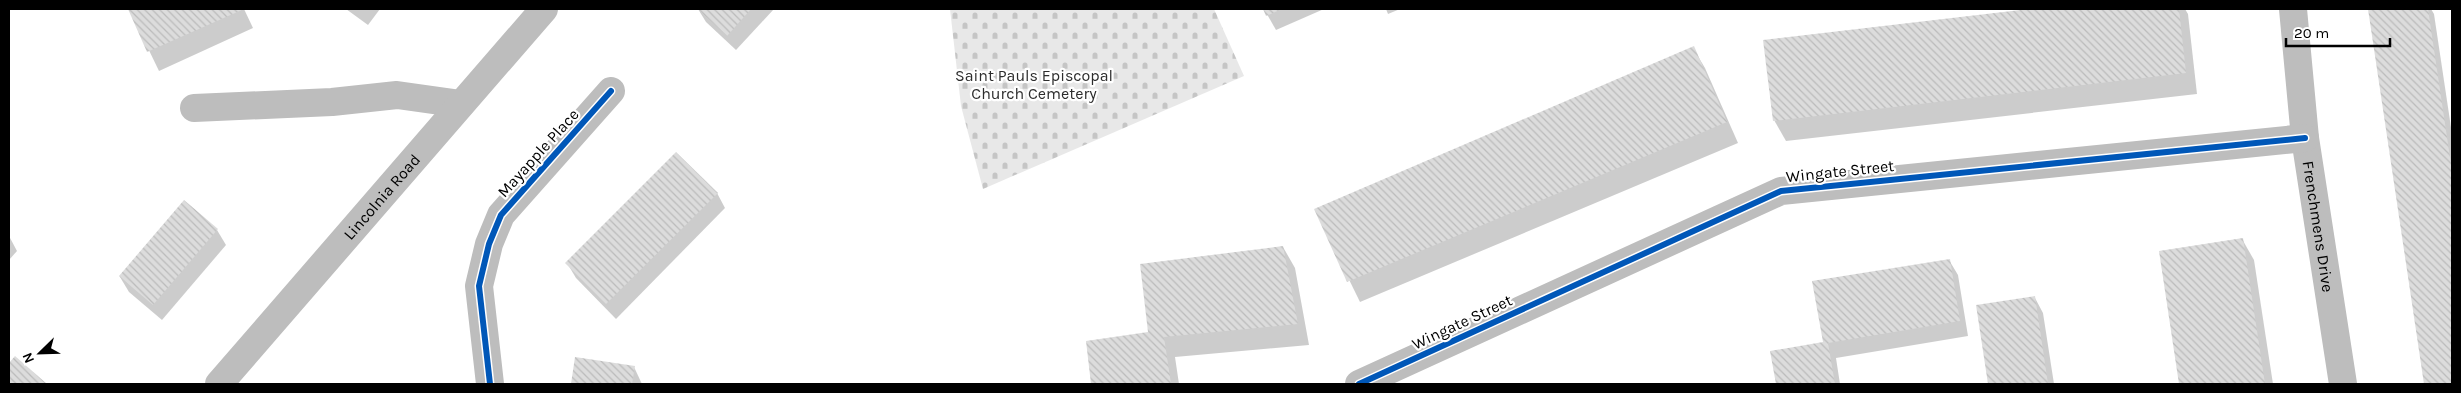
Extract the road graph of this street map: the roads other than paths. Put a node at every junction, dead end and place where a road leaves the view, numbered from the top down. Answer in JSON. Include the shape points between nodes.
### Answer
{"nodes":[{"id":1,"x":544,"y":9,"type":"edge"},
{"id":2,"x":2293,"y":9,"type":"edge"},
{"id":3,"x":611,"y":91,"type":"dead end"},
{"id":4,"x":461,"y":104,"type":"junction"},
{"id":5,"x":194,"y":108,"type":"dead end"},
{"id":6,"x":2305,"y":138,"type":"junction"},
{"id":7,"x":219,"y":384,"type":"edge"},
{"id":8,"x":490,"y":384,"type":"edge"},
{"id":9,"x":1359,"y":384,"type":"edge"},
{"id":10,"x":2343,"y":384,"type":"edge"}],
"edges":[{"from":1,"to":4,"type":"street","name":"Lincolnia Road"},
{"from":2,"to":6,"type":"street","name":"Frenchmens Drive"},
{"from":3,"to":8,"type":"street","name":"Mayapple Place","via":[[501,215],[479,286]]},
{"from":4,"to":5,"type":"street","via":[[397,95],[332,102]]},
{"from":4,"to":7,"type":"street","name":"Lincolnia Road"},
{"from":6,"to":9,"type":"street","name":"Wingate Street","via":[[1780,191]]},
{"from":6,"to":10,"type":"street","name":"Frenchmens Drive"}]}
